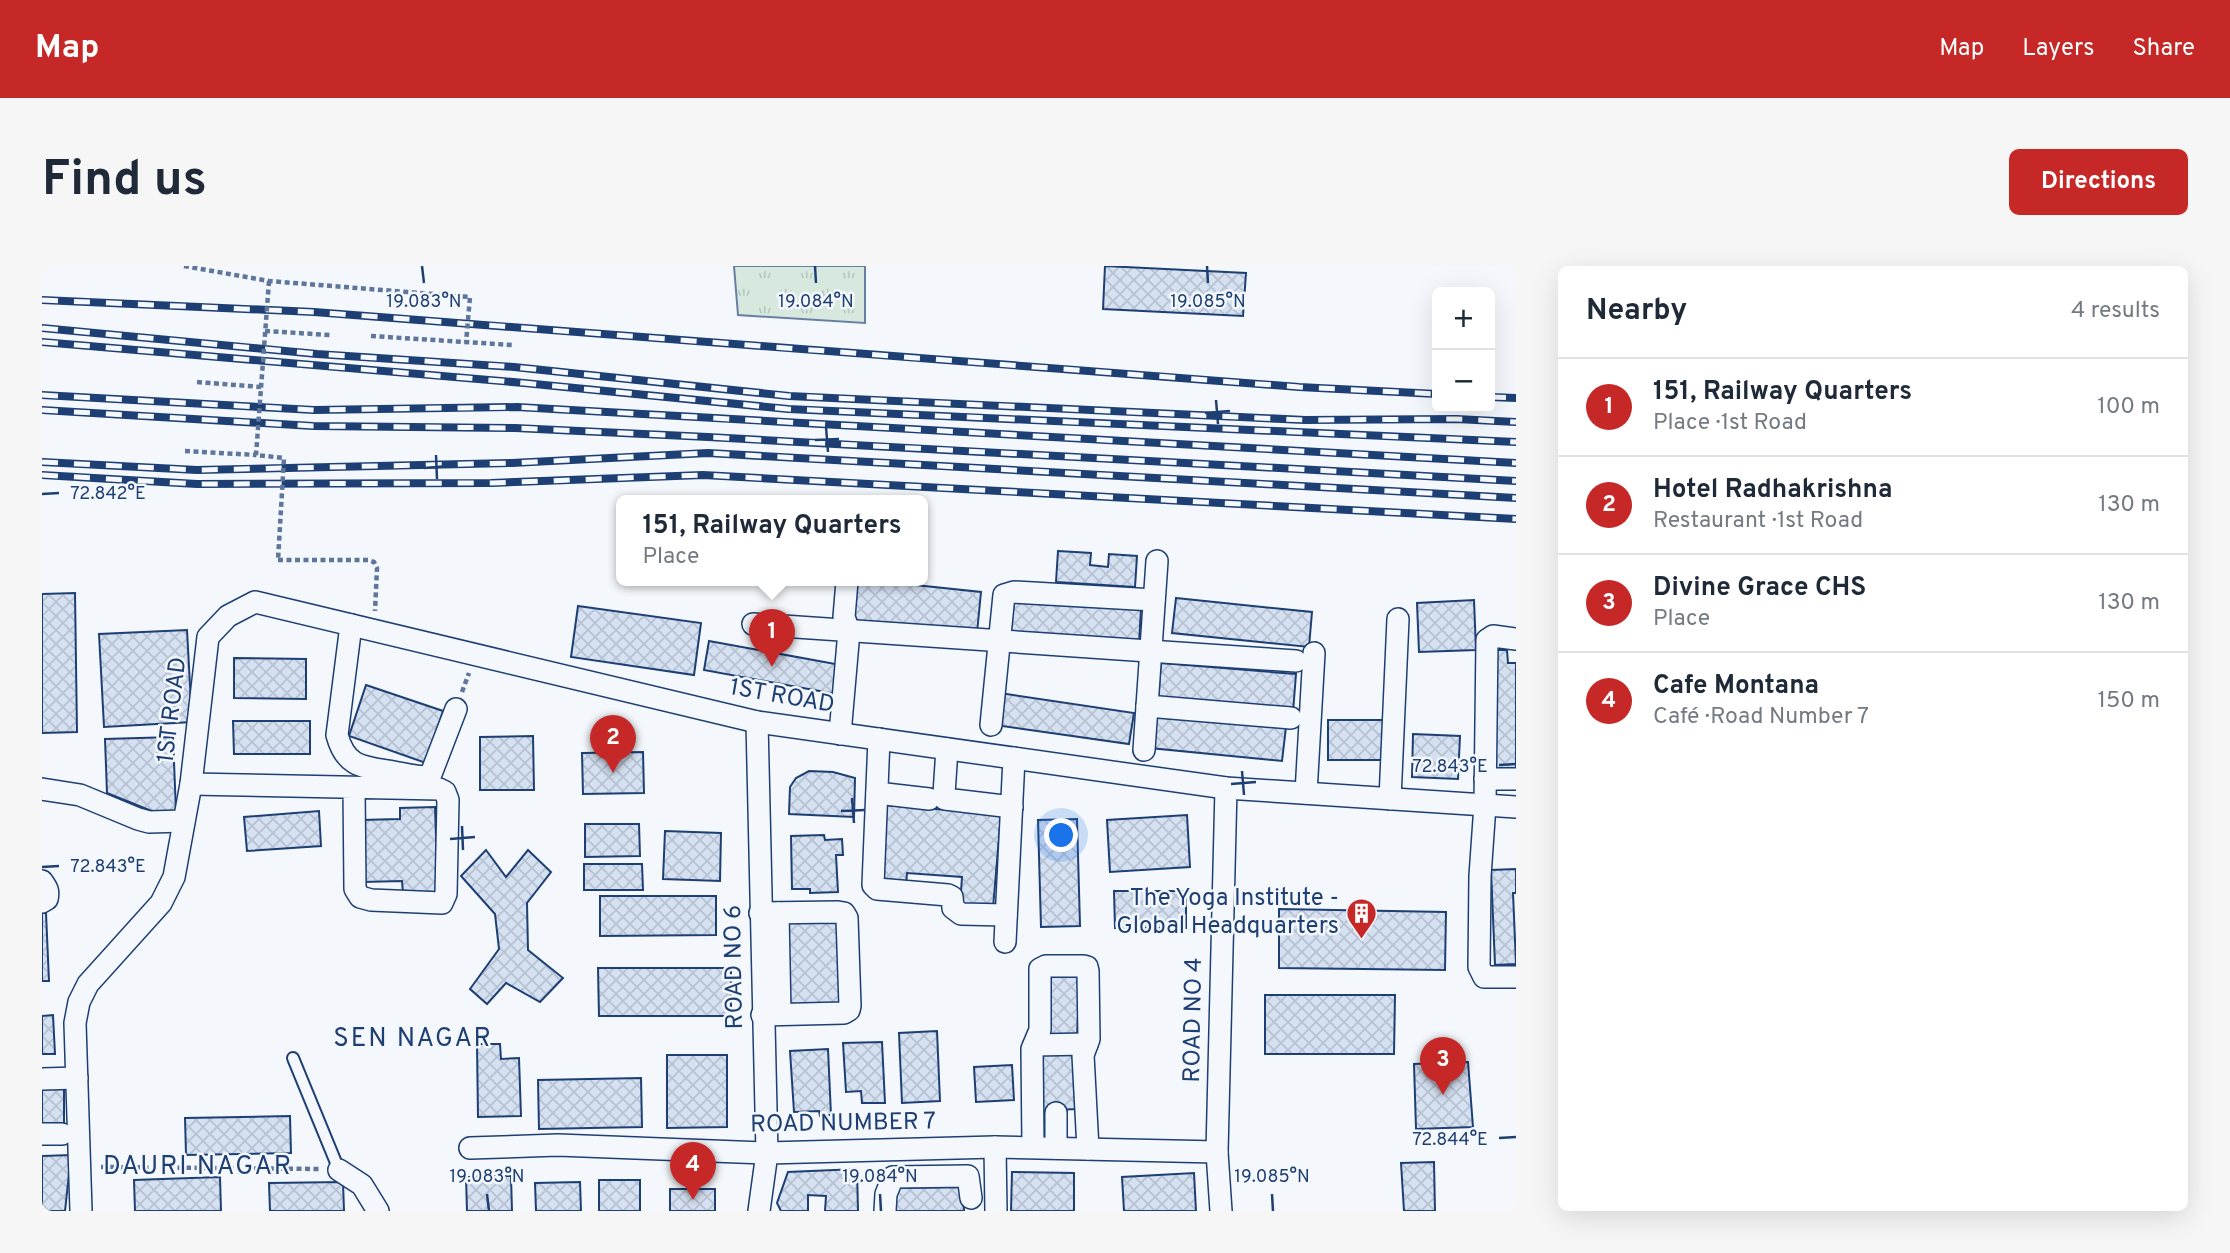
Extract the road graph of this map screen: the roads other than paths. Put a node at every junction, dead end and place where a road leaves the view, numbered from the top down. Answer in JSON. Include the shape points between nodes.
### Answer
{"nodes":[{"id":1,"x":1157,"y":561,"type":"dead end"},
{"id":2,"x":847,"y":586,"type":"edge"},
{"id":3,"x":1154,"y":600,"type":"junction"},
{"id":4,"x":1398,"y":619,"type":"dead end"},
{"id":5,"x":753,"y":624,"type":"dead end"},
{"id":6,"x":352,"y":625,"type":"junction"},
{"id":7,"x":849,"y":631,"type":"junction"},
{"id":8,"x":1516,"y":639,"type":"edge"},
{"id":9,"x":998,"y":641,"type":"junction"},
{"id":10,"x":1151,"y":651,"type":"junction"},
{"id":11,"x":1147,"y":706,"type":"junction"},
{"id":12,"x":456,"y":709,"type":"road end"},
{"id":13,"x":1290,"y":718,"type":"dead end"},
{"id":14,"x":757,"y":722,"type":"junction"},
{"id":15,"x":991,"y":725,"type":"dead end"},
{"id":16,"x":840,"y":734,"type":"junction"},
{"id":17,"x":879,"y":739,"type":"junction"},
{"id":18,"x":947,"y":749,"type":"junction"},
{"id":19,"x":1144,"y":750,"type":"dead end"},
{"id":20,"x":1014,"y":758,"type":"junction"},
{"id":21,"x":1485,"y":779,"type":"junction"},
{"id":22,"x":1516,"y":779,"type":"edge"},
{"id":23,"x":191,"y":784,"type":"junction"},
{"id":24,"x":354,"y":788,"type":"junction"},
{"id":25,"x":1226,"y":788,"type":"junction"},
{"id":26,"x":42,"y":789,"type":"edge"},
{"id":27,"x":877,"y":793,"type":"junction"},
{"id":28,"x":1306,"y":793,"type":"junction"},
{"id":29,"x":929,"y":799,"type":"dead end"},
{"id":30,"x":1390,"y":799,"type":"junction"},
{"id":31,"x":1485,"y":805,"type":"junction"},
{"id":32,"x":1012,"y":807,"type":"junction"},
{"id":33,"x":1516,"y":807,"type":"edge"},
{"id":34,"x":184,"y":821,"type":"junction"},
{"id":35,"x":42,"y":881,"type":"edge"},
{"id":36,"x":42,"y":902,"type":"edge"},
{"id":37,"x":769,"y":913,"type":"junction"},
{"id":38,"x":1006,"y":915,"type":"junction"},
{"id":39,"x":1005,"y":942,"type":"dead end"},
{"id":40,"x":1516,"y":977,"type":"edge"},
{"id":41,"x":771,"y":1014,"type":"junction"},
{"id":42,"x":1087,"y":1044,"type":"junction"},
{"id":43,"x":1034,"y":1045,"type":"junction"},
{"id":44,"x":293,"y":1058,"type":"dead end"},
{"id":45,"x":77,"y":1078,"type":"junction"},
{"id":46,"x":42,"y":1079,"type":"edge"},
{"id":47,"x":1056,"y":1113,"type":"dead end"},
{"id":48,"x":995,"y":1147,"type":"junction"},
{"id":49,"x":1033,"y":1147,"type":"junction"},
{"id":50,"x":470,"y":1148,"type":"dead end"},
{"id":51,"x":893,"y":1149,"type":"junction"},
{"id":52,"x":1056,"y":1149,"type":"junction"},
{"id":53,"x":1088,"y":1149,"type":"junction"},
{"id":54,"x":767,"y":1153,"type":"junction"},
{"id":55,"x":1217,"y":1153,"type":"junction"},
{"id":56,"x":339,"y":1170,"type":"joint"},
{"id":57,"x":968,"y":1176,"type":"junction"},
{"id":58,"x":895,"y":1178,"type":"junction"},
{"id":59,"x":971,"y":1198,"type":"dead end"},
{"id":60,"x":80,"y":1211,"type":"edge"},
{"id":61,"x":378,"y":1211,"type":"edge"},
{"id":62,"x":759,"y":1211,"type":"edge"},
{"id":63,"x":885,"y":1211,"type":"edge"},
{"id":64,"x":996,"y":1211,"type":"edge"},
{"id":65,"x":1222,"y":1211,"type":"edge"}],
"edges":[{"from":1,"to":3,"type":"street"},
{"from":2,"to":7,"type":"street","via":[[844,617]]},
{"from":3,"to":9,"type":"street","via":[[1009,592],[1002,600]]},
{"from":3,"to":10,"type":"street"},
{"from":4,"to":30,"type":"street"},
{"from":5,"to":7,"type":"street"},
{"from":6,"to":12,"type":"street","via":[[337,735],[347,758],[359,766],[428,777]]},
{"from":6,"to":14,"type":"street","name":"1ST ROAD"},
{"from":6,"to":23,"type":"street","name":"1ST ROAD","via":[[255,603],[228,616],[208,638]]},
{"from":7,"to":9,"type":"street"},
{"from":7,"to":16,"type":"street"},
{"from":8,"to":21,"type":"street","via":[[1493,636],[1487,640]]},
{"from":9,"to":10,"type":"street"},
{"from":9,"to":15,"type":"street"},
{"from":10,"to":11,"type":"street"},
{"from":10,"to":28,"type":"street","via":[[1305,657]]},
{"from":11,"to":13,"type":"street"},
{"from":11,"to":19,"type":"street"},
{"from":14,"to":16,"type":"street","name":"1ST ROAD"},
{"from":14,"to":37,"type":"street","name":"ROAD NO 6"},
{"from":16,"to":17,"type":"street","name":"1ST ROAD"},
{"from":17,"to":18,"type":"street","name":"1ST ROAD"},
{"from":17,"to":27,"type":"street"},
{"from":18,"to":20,"type":"street","name":"1ST ROAD"},
{"from":18,"to":32,"type":"street","via":[[945,799]]},
{"from":20,"to":25,"type":"street","name":"1ST ROAD"},
{"from":20,"to":32,"type":"street"},
{"from":21,"to":22,"type":"street"},
{"from":21,"to":31,"type":"street"},
{"from":23,"to":24,"type":"street"},
{"from":23,"to":34,"type":"street","name":"1ST ROAD"},
{"from":24,"to":24,"type":"street","via":[[445,792],[446,894],[442,903],[360,897],[355,889]]},
{"from":25,"to":28,"type":"street","name":"1ST ROAD"},
{"from":25,"to":55,"type":"street","name":"ROAD NO 4"},
{"from":26,"to":34,"type":"street","via":[[80,795],[149,822]]},
{"from":27,"to":29,"type":"street"},
{"from":27,"to":38,"type":"street","via":[[873,879],[877,889],[948,895],[956,913]]},
{"from":28,"to":30,"type":"street","name":"1ST ROAD"},
{"from":30,"to":31,"type":"street","name":"1ST ROAD"},
{"from":31,"to":33,"type":"street","name":"1ST ROAD"},
{"from":31,"to":40,"type":"street","via":[[1479,967],[1484,977]]},
{"from":32,"to":38,"type":"street"},
{"from":34,"to":45,"type":"street","name":"1ST ROAD","via":[[174,877],[161,903],[88,984],[79,1002]]},
{"from":35,"to":36,"type":"street","via":[[48,895]]},
{"from":37,"to":41,"type":"street","name":"ROAD NO 6"},
{"from":37,"to":41,"type":"street","via":[[844,913],[850,1006],[844,1013]]},
{"from":38,"to":39,"type":"street"},
{"from":41,"to":54,"type":"street","name":"ROAD NO 6"},
{"from":42,"to":43,"type":"street"},
{"from":42,"to":43,"type":"street","via":[[1087,967],[1046,966],[1040,969],[1040,1030]]},
{"from":42,"to":53,"type":"street","via":[[1083,1055]]},
{"from":43,"to":49,"type":"street"},
{"from":44,"to":56,"type":"lane"},
{"from":45,"to":46,"type":"street"},
{"from":45,"to":60,"type":"street","name":"1ST ROAD"},
{"from":47,"to":52,"type":"street"},
{"from":48,"to":49,"type":"street","name":"ROAD NUMBER 7"},
{"from":48,"to":51,"type":"street","name":"ROAD NUMBER 7"},
{"from":48,"to":57,"type":"street"},
{"from":48,"to":64,"type":"street"},
{"from":49,"to":52,"type":"street","name":"ROAD NUMBER 7"},
{"from":50,"to":54,"type":"street","name":"ROAD NUMBER 7","via":[[558,1145]]},
{"from":51,"to":54,"type":"street","name":"ROAD NUMBER 7"},
{"from":51,"to":58,"type":"street"},
{"from":52,"to":53,"type":"street","name":"ROAD NUMBER 7"},
{"from":53,"to":55,"type":"street","name":"ROAD NUMBER 7"},
{"from":54,"to":62,"type":"street","name":"ROAD NO 6"},
{"from":55,"to":65,"type":"street","name":"ROAD NO 4"},
{"from":56,"to":61,"type":"street","via":[[362,1185]]},
{"from":57,"to":58,"type":"street"},
{"from":57,"to":59,"type":"street"},
{"from":58,"to":63,"type":"street","via":[[886,1194]]}]}
